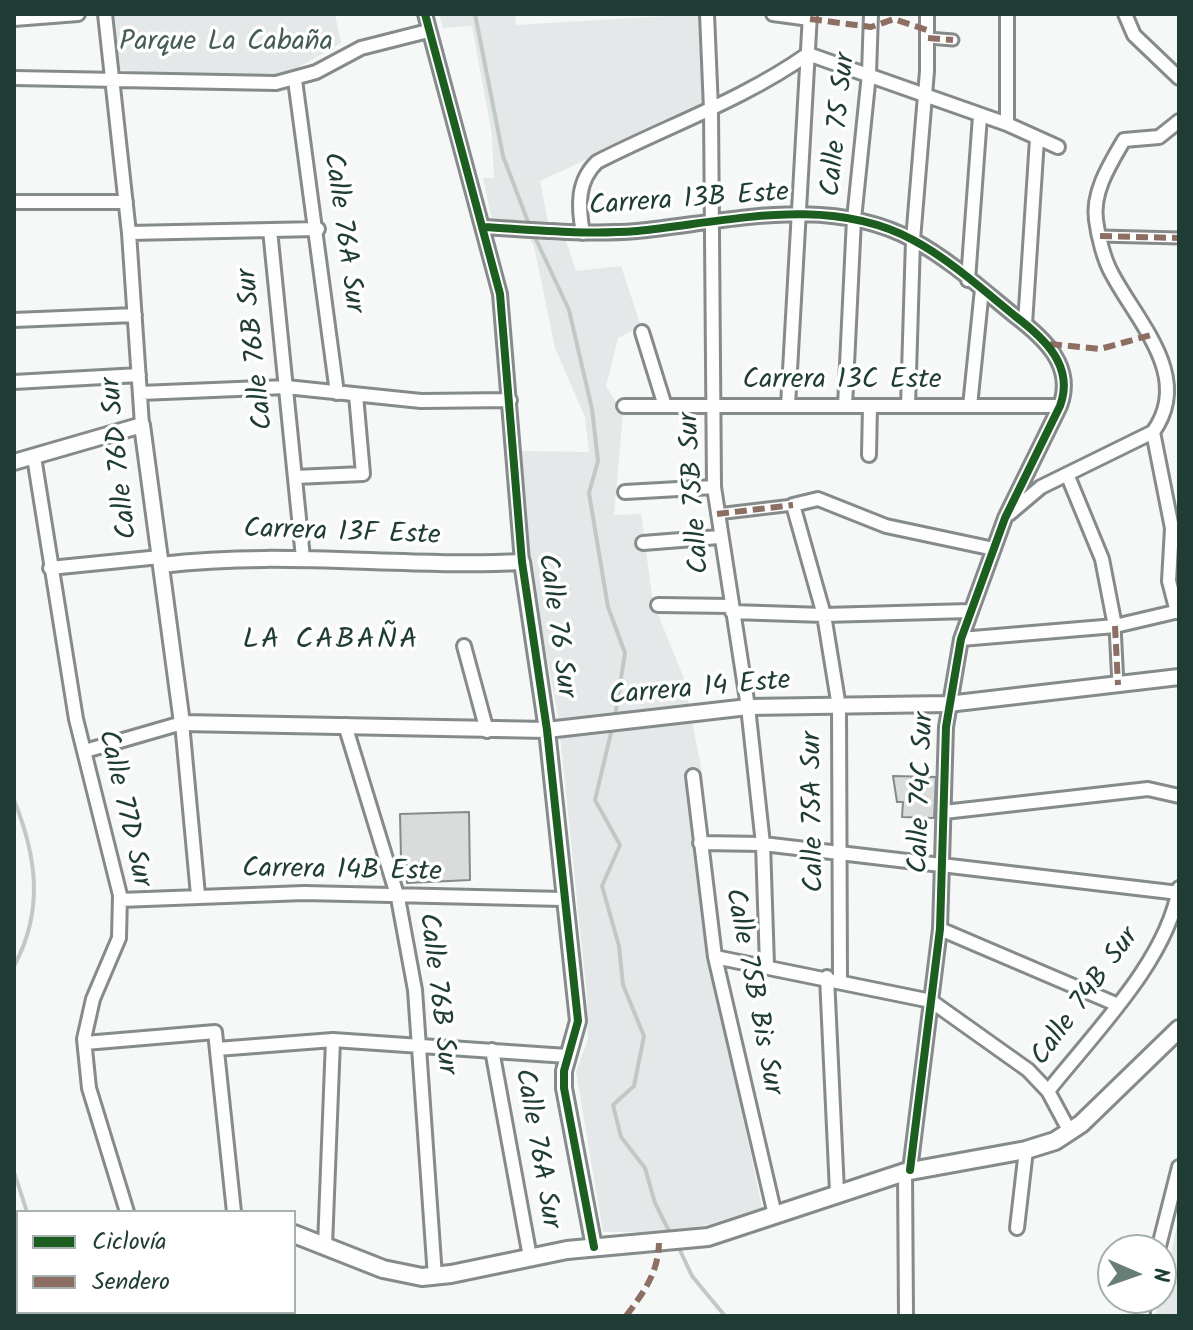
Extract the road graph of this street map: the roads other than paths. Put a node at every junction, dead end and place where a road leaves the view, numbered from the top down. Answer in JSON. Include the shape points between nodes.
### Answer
{"nodes":[{"id":1,"x":78,"y":14,"type":"edge"},
{"id":2,"x":105,"y":14,"type":"edge"},
{"id":3,"x":425,"y":14,"type":"edge"},
{"id":4,"x":707,"y":14,"type":"edge"},
{"id":5,"x":773,"y":14,"type":"edge"},
{"id":6,"x":871,"y":14,"type":"edge"},
{"id":7,"x":927,"y":14,"type":"edge"},
{"id":8,"x":1007,"y":14,"type":"edge"},
{"id":9,"x":1125,"y":14,"type":"edge"},
{"id":10,"x":810,"y":17,"type":"edge"},
{"id":11,"x":14,"y":19,"type":"edge"},
{"id":12,"x":428,"y":31,"type":"junction"},
{"id":13,"x":928,"y":38,"type":"junction"},
{"id":14,"x":953,"y":40,"type":"dead end"},
{"id":15,"x":808,"y":54,"type":"junction"},
{"id":16,"x":869,"y":74,"type":"junction"},
{"id":17,"x":14,"y":78,"type":"edge"},
{"id":18,"x":112,"y":78,"type":"junction"},
{"id":19,"x":1179,"y":78,"type":"edge"},
{"id":20,"x":295,"y":80,"type":"junction"},
{"id":21,"x":922,"y":95,"type":"junction"},
{"id":22,"x":711,"y":109,"type":"junction"},
{"id":23,"x":980,"y":116,"type":"junction"},
{"id":24,"x":1179,"y":121,"type":"edge"},
{"id":25,"x":1007,"y":124,"type":"junction"},
{"id":26,"x":1037,"y":139,"type":"junction"},
{"id":27,"x":1058,"y":147,"type":"dead end"},
{"id":28,"x":14,"y":202,"type":"edge"},
{"id":29,"x":126,"y":202,"type":"junction"},
{"id":30,"x":798,"y":214,"type":"junction"},
{"id":31,"x":854,"y":219,"type":"junction"},
{"id":32,"x":712,"y":220,"type":"junction"},
{"id":33,"x":484,"y":227,"type":"junction"},
{"id":34,"x":318,"y":229,"type":"junction"},
{"id":35,"x":270,"y":230,"type":"junction"},
{"id":36,"x":129,"y":233,"type":"junction"},
{"id":37,"x":583,"y":233,"type":"junction"},
{"id":38,"x":1100,"y":236,"type":"junction"},
{"id":39,"x":1179,"y":238,"type":"edge"},
{"id":40,"x":913,"y":240,"type":"junction"},
{"id":41,"x":968,"y":280,"type":"junction"},
{"id":42,"x":982,"y":289,"type":"junction"},
{"id":43,"x":135,"y":315,"type":"junction"},
{"id":44,"x":14,"y":320,"type":"edge"},
{"id":45,"x":1025,"y":324,"type":"junction"},
{"id":46,"x":642,"y":332,"type":"dead end"},
{"id":47,"x":1050,"y":344,"type":"joint"},
{"id":48,"x":139,"y":375,"type":"junction"},
{"id":49,"x":14,"y":382,"type":"edge"},
{"id":50,"x":286,"y":387,"type":"junction"},
{"id":51,"x":140,"y":393,"type":"junction"},
{"id":52,"x":337,"y":393,"type":"junction"},
{"id":53,"x":356,"y":395,"type":"junction"},
{"id":54,"x":510,"y":400,"type":"junction"},
{"id":55,"x":1175,"y":400,"type":"edge"},
{"id":56,"x":624,"y":406,"type":"dead end"},
{"id":57,"x":665,"y":406,"type":"junction"},
{"id":58,"x":714,"y":406,"type":"junction"},
{"id":59,"x":788,"y":406,"type":"junction"},
{"id":60,"x":845,"y":406,"type":"junction"},
{"id":61,"x":870,"y":406,"type":"junction"},
{"id":62,"x":908,"y":406,"type":"junction"},
{"id":63,"x":970,"y":406,"type":"junction"},
{"id":64,"x":1060,"y":406,"type":"junction"},
{"id":65,"x":142,"y":425,"type":"junction"},
{"id":66,"x":1153,"y":432,"type":"junction"},
{"id":67,"x":869,"y":455,"type":"dead end"},
{"id":68,"x":34,"y":457,"type":"junction"},
{"id":69,"x":14,"y":462,"type":"edge"},
{"id":70,"x":1067,"y":474,"type":"junction"},
{"id":71,"x":295,"y":477,"type":"junction"},
{"id":72,"x":714,"y":487,"type":"junction"},
{"id":73,"x":625,"y":492,"type":"dead end"},
{"id":74,"x":793,"y":505,"type":"junction"},
{"id":75,"x":717,"y":514,"type":"junction"},
{"id":76,"x":1005,"y":518,"type":"junction"},
{"id":77,"x":719,"y":537,"type":"junction"},
{"id":78,"x":643,"y":543,"type":"dead end"},
{"id":79,"x":994,"y":549,"type":"junction"},
{"id":80,"x":303,"y":558,"type":"junction"},
{"id":81,"x":160,"y":561,"type":"junction"},
{"id":82,"x":522,"y":562,"type":"junction"},
{"id":83,"x":50,"y":568,"type":"junction"},
{"id":84,"x":658,"y":605,"type":"dead end"},
{"id":85,"x":731,"y":609,"type":"junction"},
{"id":86,"x":970,"y":611,"type":"junction"},
{"id":87,"x":1178,"y":612,"type":"edge"},
{"id":88,"x":824,"y":615,"type":"junction"},
{"id":89,"x":1115,"y":626,"type":"junction"},
{"id":90,"x":961,"y":639,"type":"junction"},
{"id":91,"x":464,"y":646,"type":"dead end"},
{"id":92,"x":1179,"y":677,"type":"edge"},
{"id":93,"x":1118,"y":685,"type":"junction"},
{"id":94,"x":948,"y":704,"type":"junction"},
{"id":95,"x":748,"y":707,"type":"junction"},
{"id":96,"x":839,"y":707,"type":"junction"},
{"id":97,"x":182,"y":723,"type":"junction"},
{"id":98,"x":345,"y":725,"type":"junction"},
{"id":99,"x":547,"y":730,"type":"junction"},
{"id":100,"x":487,"y":731,"type":"junction"},
{"id":101,"x":85,"y":751,"type":"junction"},
{"id":102,"x":693,"y":776,"type":"dead end"},
{"id":103,"x":1179,"y":796,"type":"edge"},
{"id":104,"x":944,"y":812,"type":"junction"},
{"id":105,"x":700,"y":843,"type":"junction"},
{"id":106,"x":763,"y":844,"type":"junction"},
{"id":107,"x":841,"y":854,"type":"junction"},
{"id":108,"x":944,"y":867,"type":"junction"},
{"id":109,"x":1179,"y":891,"type":"edge"},
{"id":110,"x":198,"y":895,"type":"junction"},
{"id":111,"x":398,"y":898,"type":"junction"},
{"id":112,"x":563,"y":899,"type":"junction"},
{"id":113,"x":120,"y":900,"type":"junction"},
{"id":114,"x":940,"y":929,"type":"junction"},
{"id":115,"x":715,"y":957,"type":"junction"},
{"id":116,"x":767,"y":965,"type":"junction"},
{"id":117,"x":827,"y":977,"type":"junction"},
{"id":118,"x":840,"y":980,"type":"junction"},
{"id":119,"x":931,"y":1001,"type":"junction"},
{"id":120,"x":1118,"y":1005,"type":"junction"},
{"id":121,"x":1179,"y":1029,"type":"edge"},
{"id":122,"x":333,"y":1040,"type":"junction"},
{"id":123,"x":85,"y":1043,"type":"junction"},
{"id":124,"x":420,"y":1045,"type":"junction"},
{"id":125,"x":217,"y":1049,"type":"junction"},
{"id":126,"x":492,"y":1050,"type":"junction"},
{"id":127,"x":567,"y":1056,"type":"junction"},
{"id":128,"x":1048,"y":1091,"type":"junction"},
{"id":129,"x":1070,"y":1132,"type":"junction"},
{"id":130,"x":1026,"y":1150,"type":"junction"},
{"id":131,"x":1179,"y":1167,"type":"edge"},
{"id":132,"x":908,"y":1171,"type":"junction"},
{"id":133,"x":837,"y":1192,"type":"junction"},
{"id":134,"x":126,"y":1210,"type":"edge"},
{"id":135,"x":234,"y":1210,"type":"edge"},
{"id":136,"x":775,"y":1215,"type":"junction"},
{"id":137,"x":1017,"y":1228,"type":"dead end"},
{"id":138,"x":1162,"y":1234,"type":"edge"},
{"id":139,"x":296,"y":1235,"type":"edge"},
{"id":140,"x":325,"y":1246,"type":"junction"},
{"id":141,"x":594,"y":1247,"type":"junction"},
{"id":142,"x":530,"y":1257,"type":"junction"},
{"id":143,"x":435,"y":1277,"type":"junction"},
{"id":144,"x":906,"y":1316,"type":"edge"}],
"edges":[{"from":1,"to":11,"type":"street"},
{"from":2,"to":18,"type":"street","name":"Calle 76D Sur"},
{"from":3,"to":12,"type":"street","name":"Calle 76 Sur"},
{"from":4,"to":22,"type":"street","name":"Calle 75B Sur"},
{"from":5,"to":10,"type":"street"},
{"from":6,"to":16,"type":"street","name":"Calle 75 Sur"},
{"from":7,"to":13,"type":"street"},
{"from":8,"to":25,"type":"street"},
{"from":9,"to":19,"type":"street","via":[[1134,35]]},
{"from":10,"to":15,"type":"street"},
{"from":12,"to":20,"type":"street","via":[[361,48]]},
{"from":12,"to":33,"type":"street","name":"Calle 76 Sur"},
{"from":13,"to":14,"type":"street"},
{"from":13,"to":21,"type":"street"},
{"from":15,"to":16,"type":"street"},
{"from":15,"to":22,"type":"street","via":[[781,74]]},
{"from":15,"to":30,"type":"street"},
{"from":16,"to":21,"type":"street"},
{"from":16,"to":31,"type":"street","name":"Calle 75 Sur"},
{"from":17,"to":18,"type":"street"},
{"from":18,"to":20,"type":"street","via":[[253,84]]},
{"from":18,"to":29,"type":"street","name":"Calle 76D Sur"},
{"from":20,"to":34,"type":"street","name":"Calle 76A Sur"},
{"from":21,"to":23,"type":"street"},
{"from":21,"to":40,"type":"street"},
{"from":22,"to":32,"type":"street","name":"Calle 75B Sur"},
{"from":22,"to":37,"type":"street","via":[[612,154],[587,171],[580,204]]},
{"from":23,"to":25,"type":"street"},
{"from":23,"to":41,"type":"street"},
{"from":24,"to":38,"type":"street","via":[[1159,137],[1124,140],[1103,175],[1095,218]]},
{"from":25,"to":26,"type":"street"},
{"from":26,"to":27,"type":"street"},
{"from":26,"to":45,"type":"street"},
{"from":28,"to":29,"type":"street"},
{"from":29,"to":36,"type":"street","name":"Calle 76D Sur"},
{"from":30,"to":31,"type":"street","name":"Carrera 13B Este"},
{"from":30,"to":32,"type":"street","name":"Carrera 13B Este"},
{"from":30,"to":59,"type":"street"},
{"from":31,"to":40,"type":"street","name":"Carrera 13B Este"},
{"from":31,"to":60,"type":"street","name":"Calle 75 Sur"},
{"from":32,"to":37,"type":"street","name":"Carrera 13B Este"},
{"from":32,"to":58,"type":"street","name":"Calle 75B Sur"},
{"from":33,"to":37,"type":"street","name":"Carrera 13B Este"},
{"from":33,"to":54,"type":"street","name":"Calle 76 Sur","via":[[500,294]]},
{"from":34,"to":35,"type":"street"},
{"from":34,"to":52,"type":"street","name":"Calle 76A Sur"},
{"from":35,"to":36,"type":"street"},
{"from":35,"to":50,"type":"street","name":"Calle 76B Sur"},
{"from":36,"to":43,"type":"street","name":"Calle 76D Sur"},
{"from":38,"to":39,"type":"street"},
{"from":38,"to":55,"type":"street","via":[[1110,271],[1167,364]]},
{"from":40,"to":41,"type":"street","name":"Carrera 13B Este"},
{"from":40,"to":62,"type":"street"},
{"from":41,"to":42,"type":"street","name":"Carrera 13B Este"},
{"from":42,"to":45,"type":"street","name":"Carrera 13B Este"},
{"from":42,"to":63,"type":"street"},
{"from":43,"to":44,"type":"street"},
{"from":43,"to":48,"type":"street","name":"Calle 76D Sur"},
{"from":45,"to":47,"type":"street","name":"Carrera 13B Este"},
{"from":46,"to":57,"type":"street"},
{"from":47,"to":64,"type":"street","name":"Calle 74C Sur","via":[[1064,375]]},
{"from":48,"to":49,"type":"street"},
{"from":48,"to":51,"type":"street","name":"Calle 76D Sur"},
{"from":50,"to":51,"type":"street"},
{"from":50,"to":52,"type":"street"},
{"from":50,"to":71,"type":"street","name":"Calle 76B Sur"},
{"from":51,"to":65,"type":"street","name":"Calle 76D Sur"},
{"from":52,"to":53,"type":"street"},
{"from":53,"to":54,"type":"street"},
{"from":53,"to":71,"type":"street","via":[[363,474]]},
{"from":54,"to":82,"type":"street","name":"Calle 76 Sur"},
{"from":55,"to":66,"type":"street"},
{"from":56,"to":57,"type":"street","name":"Carrera 13C Este"},
{"from":57,"to":58,"type":"street","name":"Carrera 13C Este"},
{"from":58,"to":59,"type":"street","name":"Carrera 13C Este"},
{"from":58,"to":72,"type":"street","name":"Calle 75B Sur"},
{"from":59,"to":60,"type":"street","name":"Carrera 13C Este"},
{"from":60,"to":61,"type":"street","name":"Carrera 13C Este"},
{"from":61,"to":62,"type":"street","name":"Carrera 13C Este"},
{"from":61,"to":67,"type":"street"},
{"from":62,"to":63,"type":"street","name":"Carrera 13C Este"},
{"from":63,"to":64,"type":"street","name":"Carrera 13C Este"},
{"from":64,"to":76,"type":"street","name":"Calle 74C Sur"},
{"from":65,"to":68,"type":"street"},
{"from":65,"to":81,"type":"street","name":"Calle 76D Sur"},
{"from":66,"to":70,"type":"street"},
{"from":66,"to":87,"type":"street","via":[[1172,528],[1169,581]]},
{"from":68,"to":69,"type":"street"},
{"from":68,"to":83,"type":"street","name":"Calle 77D Sur"},
{"from":70,"to":76,"type":"street","via":[[1041,487]]},
{"from":70,"to":89,"type":"street","via":[[1102,559]]},
{"from":71,"to":80,"type":"street","name":"Calle 76B Sur"},
{"from":72,"to":73,"type":"street"},
{"from":72,"to":75,"type":"street","name":"Calle 75B Sur"},
{"from":74,"to":75,"type":"street"},
{"from":74,"to":79,"type":"street","via":[[818,499],[886,526]]},
{"from":74,"to":88,"type":"street","name":"Calle 75A Sur"},
{"from":75,"to":77,"type":"street","name":"Calle 75B Sur"},
{"from":76,"to":79,"type":"street","name":"Calle 74C Sur"},
{"from":77,"to":78,"type":"street"},
{"from":77,"to":85,"type":"street","name":"Calle 75B Sur"},
{"from":79,"to":86,"type":"street","name":"Calle 74C Sur"},
{"from":80,"to":81,"type":"street","name":"Carrera 13F Este"},
{"from":80,"to":82,"type":"street","name":"Carrera 13F Este"},
{"from":81,"to":83,"type":"street"},
{"from":81,"to":97,"type":"street","name":"Calle 76D Sur"},
{"from":82,"to":99,"type":"street","name":"Calle 76 Sur"},
{"from":83,"to":101,"type":"street","name":"Calle 77D Sur"},
{"from":84,"to":85,"type":"street"},
{"from":85,"to":88,"type":"street"},
{"from":85,"to":95,"type":"street","name":"Calle 75B Sur"},
{"from":86,"to":88,"type":"street"},
{"from":86,"to":90,"type":"street","name":"Calle 74C Sur"},
{"from":87,"to":89,"type":"street"},
{"from":88,"to":96,"type":"street","name":"Calle 75A Sur"},
{"from":89,"to":90,"type":"street"},
{"from":89,"to":93,"type":"street"},
{"from":90,"to":94,"type":"street","name":"Calle 74C Sur"},
{"from":91,"to":100,"type":"street"},
{"from":92,"to":93,"type":"street","name":"Carrera 14 Este"},
{"from":93,"to":94,"type":"street","name":"Carrera 14 Este"},
{"from":94,"to":96,"type":"street","name":"Carrera 14 Este"},
{"from":94,"to":104,"type":"street","name":"Calle 74C Sur"},
{"from":95,"to":96,"type":"street","name":"Carrera 14 Este"},
{"from":95,"to":99,"type":"street","name":"Carrera 14 Este"},
{"from":95,"to":106,"type":"street","name":"Calle 75B Sur"},
{"from":96,"to":107,"type":"street","name":"Calle 75A Sur"},
{"from":97,"to":98,"type":"street","name":"Carrera 14 Este"},
{"from":97,"to":101,"type":"street","name":"Carrera 14 Este"},
{"from":97,"to":110,"type":"street","name":"Calle 76D Sur"},
{"from":98,"to":100,"type":"street","name":"Carrera 14 Este"},
{"from":98,"to":111,"type":"street","name":"Calle 76B Sur"},
{"from":99,"to":100,"type":"street","name":"Carrera 14 Este"},
{"from":99,"to":112,"type":"street","name":"Calle 76 Sur"},
{"from":101,"to":113,"type":"street","name":"Calle 77D Sur"},
{"from":102,"to":105,"type":"street","name":"Calle 75B Bis Sur"},
{"from":103,"to":104,"type":"street","via":[[1148,789]]},
{"from":104,"to":108,"type":"street","name":"Calle 74C Sur"},
{"from":105,"to":106,"type":"street"},
{"from":105,"to":115,"type":"street","name":"Calle 75B Bis Sur"},
{"from":106,"to":107,"type":"street"},
{"from":106,"to":116,"type":"street","name":"Calle 75B Sur"},
{"from":107,"to":108,"type":"street"},
{"from":107,"to":118,"type":"street","name":"Calle 75A Sur"},
{"from":108,"to":109,"type":"street"},
{"from":108,"to":114,"type":"street","name":"Calle 74C Sur"},
{"from":109,"to":120,"type":"street","name":"Calle 74B Sur","via":[[1162,937]]},
{"from":110,"to":111,"type":"street","name":"Carrera 14B Este"},
{"from":110,"to":113,"type":"street","name":"Carrera 14B Este"},
{"from":111,"to":112,"type":"street","name":"Carrera 14B Este"},
{"from":111,"to":124,"type":"street","name":"Calle 76B Sur"},
{"from":112,"to":127,"type":"street","name":"Calle 76 Sur","via":[[578,1021]]},
{"from":113,"to":123,"type":"street","name":"Calle 77D Sur","via":[[119,938],[93,999]]},
{"from":114,"to":119,"type":"street","name":"Calle 74C Sur"},
{"from":114,"to":120,"type":"street"},
{"from":115,"to":116,"type":"street"},
{"from":115,"to":136,"type":"street","name":"Calle 75B Bis Sur"},
{"from":116,"to":117,"type":"street"},
{"from":117,"to":118,"type":"street"},
{"from":117,"to":133,"type":"street"},
{"from":118,"to":119,"type":"street"},
{"from":119,"to":128,"type":"street","via":[[1004,1051]]},
{"from":119,"to":132,"type":"street","name":"Calle 74C Sur"},
{"from":120,"to":128,"type":"street","name":"Calle 74B Sur"},
{"from":121,"to":129,"type":"main road"},
{"from":122,"to":124,"type":"street"},
{"from":122,"to":125,"type":"street"},
{"from":122,"to":140,"type":"street"},
{"from":123,"to":125,"type":"street","via":[[215,1032]]},
{"from":123,"to":134,"type":"street","name":"Calle 77D Sur","via":[[89,1088]]},
{"from":124,"to":126,"type":"street"},
{"from":124,"to":143,"type":"street","name":"Calle 76B Sur"},
{"from":125,"to":135,"type":"street"},
{"from":126,"to":127,"type":"street"},
{"from":126,"to":142,"type":"street","name":"Calle 76A Sur"},
{"from":127,"to":141,"type":"street","name":"Calle 76 Sur","via":[[567,1108]]},
{"from":128,"to":129,"type":"street"},
{"from":129,"to":130,"type":"main road"},
{"from":130,"to":132,"type":"main road"},
{"from":130,"to":137,"type":"street"},
{"from":131,"to":138,"type":"street"},
{"from":132,"to":133,"type":"main road"},
{"from":132,"to":144,"type":"street","name":"Calle 74C Sur"},
{"from":133,"to":136,"type":"main road"},
{"from":136,"to":141,"type":"main road","via":[[690,1240]]},
{"from":139,"to":140,"type":"main road"},
{"from":140,"to":143,"type":"main road","via":[[397,1273]]},
{"from":141,"to":142,"type":"main road"},
{"from":142,"to":143,"type":"main road"}]}
